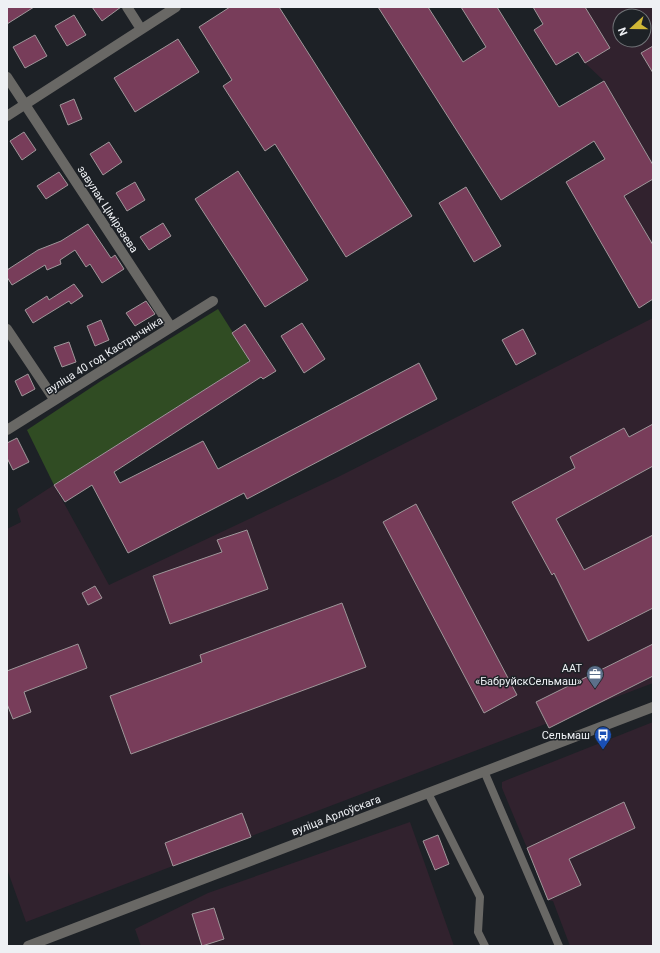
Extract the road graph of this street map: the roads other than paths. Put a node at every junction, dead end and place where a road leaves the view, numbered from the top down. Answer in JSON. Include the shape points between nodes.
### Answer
{"nodes":[{"id":1,"x":127,"y":7,"type":"edge"},
{"id":2,"x":176,"y":7,"type":"edge"},
{"id":3,"x":141,"y":29,"type":"junction"},
{"id":4,"x":7,"y":78,"type":"edge"},
{"id":5,"x":24,"y":105,"type":"junction"},
{"id":6,"x":7,"y":116,"type":"edge"},
{"id":7,"x":213,"y":301,"type":"dead end"},
{"id":8,"x":171,"y":327,"type":"junction"},
{"id":9,"x":7,"y":329,"type":"edge"},
{"id":10,"x":54,"y":399,"type":"junction"},
{"id":11,"x":7,"y":430,"type":"edge"},
{"id":12,"x":653,"y":707,"type":"edge"},
{"id":13,"x":484,"y":771,"type":"junction"},
{"id":14,"x":428,"y":793,"type":"junction"},
{"id":15,"x":28,"y":946,"type":"edge"},
{"id":16,"x":485,"y":946,"type":"edge"},
{"id":17,"x":559,"y":946,"type":"edge"}],
"edges":[{"from":1,"to":3,"type":"street"},
{"from":2,"to":3,"type":"street"},
{"from":3,"to":5,"type":"street"},
{"from":4,"to":5,"type":"street","name":"завулак Ціміразева"},
{"from":5,"to":6,"type":"street"},
{"from":5,"to":8,"type":"street","name":"завулак Ціміразева"},
{"from":7,"to":8,"type":"street","name":"вуліца 40 год Кастрычніка"},
{"from":8,"to":10,"type":"street","name":"вуліца 40 год Кастрычніка"},
{"from":9,"to":10,"type":"street"},
{"from":10,"to":11,"type":"street","name":"вуліца 40 год Кастрычніка"},
{"from":12,"to":13,"type":"street","name":"вуліца Арлоўскага"},
{"from":13,"to":14,"type":"street","name":"вуліца Арлоўскага"},
{"from":13,"to":17,"type":"lane"},
{"from":14,"to":15,"type":"street","name":"вуліца Арлоўскага"},
{"from":14,"to":16,"type":"lane","via":[[480,897],[478,932]]}]}
